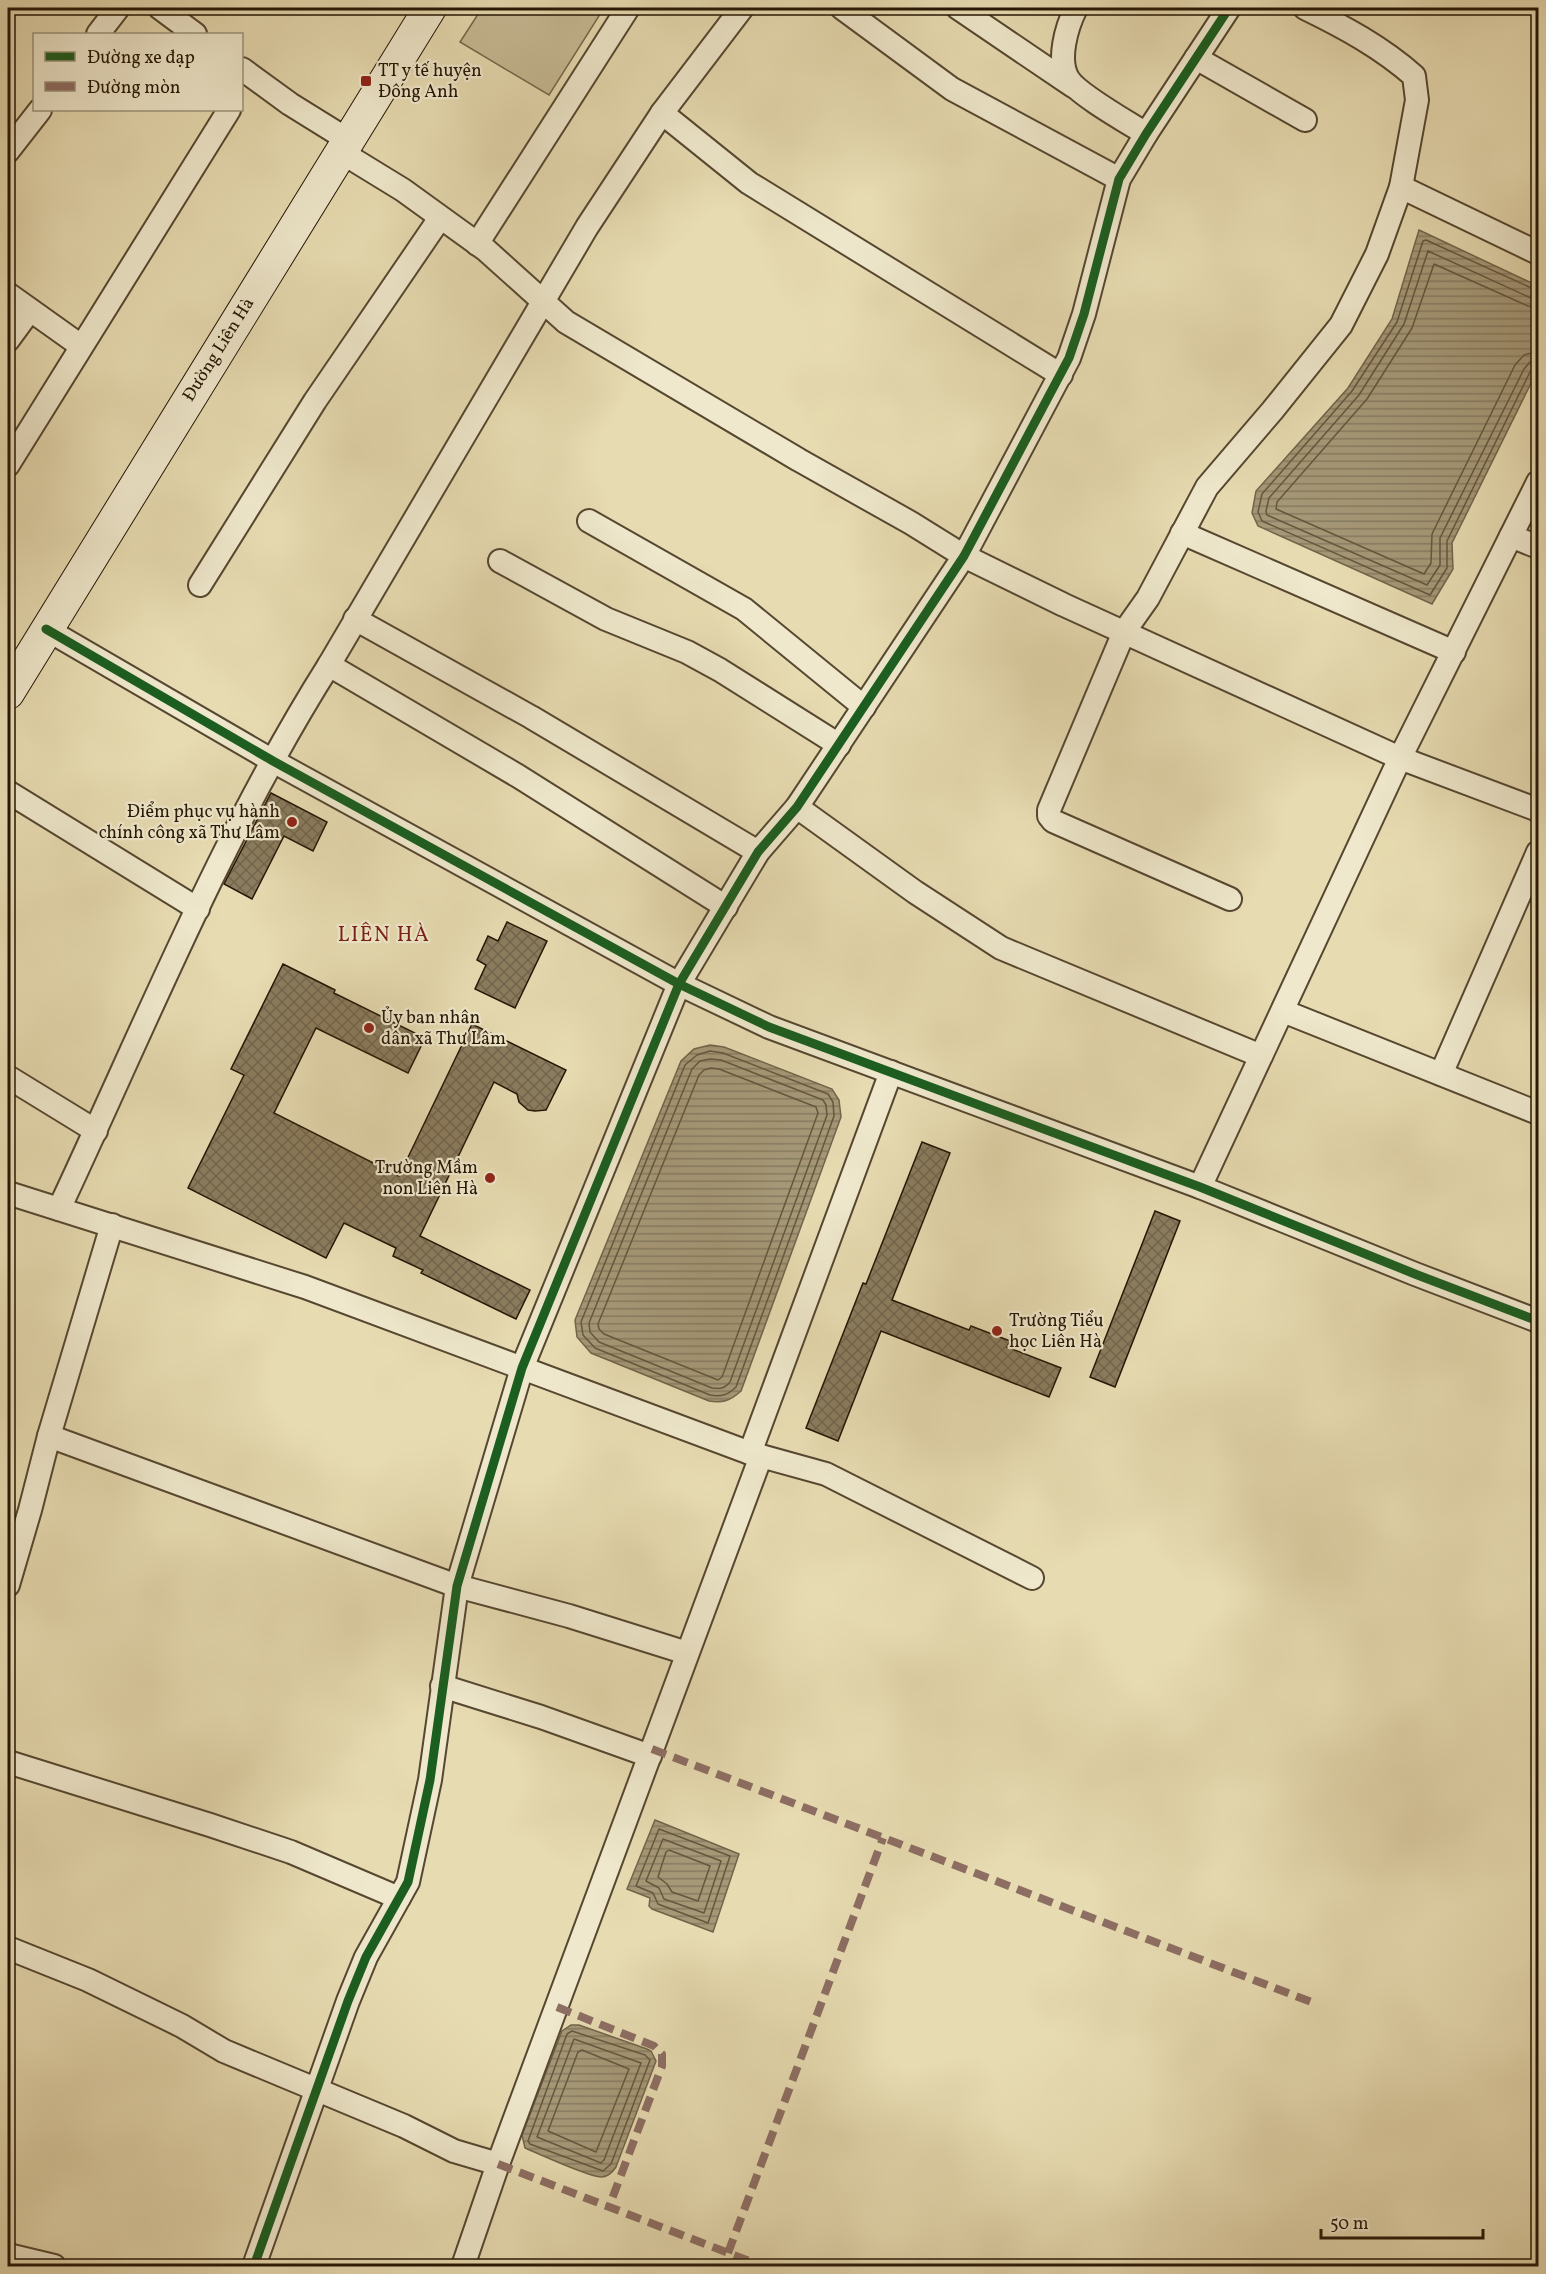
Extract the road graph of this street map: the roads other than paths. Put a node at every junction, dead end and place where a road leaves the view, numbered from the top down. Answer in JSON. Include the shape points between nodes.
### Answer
{"nodes":[{"id":1,"x":118,"y":8,"type":"edge"},
{"id":2,"x":160,"y":8,"type":"edge"},
{"id":3,"x":430,"y":8,"type":"edge"},
{"id":4,"x":628,"y":8,"type":"edge"},
{"id":5,"x":742,"y":8,"type":"edge"},
{"id":6,"x":842,"y":8,"type":"edge"},
{"id":7,"x":958,"y":8,"type":"edge"},
{"id":8,"x":1076,"y":8,"type":"edge"},
{"id":9,"x":1229,"y":8,"type":"edge"},
{"id":10,"x":1305,"y":8,"type":"edge"},
{"id":11,"x":99,"y":33,"type":"edge"},
{"id":12,"x":194,"y":33,"type":"edge"},
{"id":13,"x":1196,"y":58,"type":"junction"},
{"id":14,"x":244,"y":78,"type":"edge"},
{"id":15,"x":1079,"y":90,"type":"junction"},
{"id":16,"x":38,"y":111,"type":"edge"},
{"id":17,"x":228,"y":111,"type":"edge"},
{"id":18,"x":662,"y":113,"type":"junction"},
{"id":19,"x":1305,"y":120,"type":"dead end"},
{"id":20,"x":1146,"y":134,"type":"junction"},
{"id":21,"x":345,"y":146,"type":"junction"},
{"id":22,"x":8,"y":151,"type":"edge"},
{"id":23,"x":1119,"y":179,"type":"junction"},
{"id":24,"x":1401,"y":187,"type":"junction"},
{"id":25,"x":440,"y":218,"type":"junction"},
{"id":26,"x":477,"y":244,"type":"junction"},
{"id":27,"x":1539,"y":253,"type":"edge"},
{"id":28,"x":8,"y":294,"type":"edge"},
{"id":29,"x":543,"y":301,"type":"junction"},
{"id":30,"x":30,"y":310,"type":"junction"},
{"id":31,"x":8,"y":340,"type":"edge"},
{"id":32,"x":81,"y":346,"type":"junction"},
{"id":33,"x":1061,"y":375,"type":"junction"},
{"id":34,"x":8,"y":465,"type":"edge"},
{"id":35,"x":1539,"y":482,"type":"edge"},
{"id":36,"x":590,"y":521,"type":"dead end"},
{"id":37,"x":1182,"y":533,"type":"junction"},
{"id":38,"x":1511,"y":536,"type":"junction"},
{"id":39,"x":1539,"y":547,"type":"edge"},
{"id":40,"x":964,"y":556,"type":"junction"},
{"id":41,"x":500,"y":561,"type":"dead end"},
{"id":42,"x":200,"y":585,"type":"dead end"},
{"id":43,"x":355,"y":619,"type":"junction"},
{"id":44,"x":46,"y":629,"type":"junction"},
{"id":45,"x":1124,"y":632,"type":"junction"},
{"id":46,"x":1454,"y":652,"type":"junction"},
{"id":47,"x":329,"y":665,"type":"junction"},
{"id":48,"x":8,"y":693,"type":"edge"},
{"id":49,"x":864,"y":707,"type":"junction"},
{"id":50,"x":839,"y":744,"type":"junction"},
{"id":51,"x":1400,"y":758,"type":"junction"},
{"id":52,"x":273,"y":762,"type":"junction"},
{"id":53,"x":8,"y":792,"type":"edge"},
{"id":54,"x":797,"y":807,"type":"junction"},
{"id":55,"x":1539,"y":810,"type":"edge"},
{"id":56,"x":758,"y":852,"type":"junction"},
{"id":57,"x":1539,"y":852,"type":"edge"},
{"id":58,"x":1230,"y":899,"type":"dead end"},
{"id":59,"x":726,"y":907,"type":"junction"},
{"id":60,"x":198,"y":909,"type":"junction"},
{"id":61,"x":679,"y":984,"type":"junction"},
{"id":62,"x":1282,"y":1011,"type":"junction"},
{"id":63,"x":1261,"y":1056,"type":"junction"},
{"id":64,"x":891,"y":1072,"type":"junction"},
{"id":65,"x":1441,"y":1074,"type":"junction"},
{"id":66,"x":8,"y":1077,"type":"edge"},
{"id":67,"x":1539,"y":1113,"type":"edge"},
{"id":68,"x":96,"y":1131,"type":"junction"},
{"id":69,"x":1200,"y":1187,"type":"junction"},
{"id":70,"x":8,"y":1193,"type":"edge"},
{"id":71,"x":59,"y":1209,"type":"junction"},
{"id":72,"x":112,"y":1225,"type":"junction"},
{"id":73,"x":1539,"y":1321,"type":"edge"},
{"id":74,"x":522,"y":1368,"type":"junction"},
{"id":75,"x":49,"y":1436,"type":"junction"},
{"id":76,"x":755,"y":1454,"type":"junction"},
{"id":77,"x":1032,"y":1578,"type":"dead end"},
{"id":78,"x":8,"y":1586,"type":"edge"},
{"id":79,"x":457,"y":1586,"type":"junction"},
{"id":80,"x":687,"y":1653,"type":"junction"},
{"id":81,"x":442,"y":1686,"type":"junction"},
{"id":82,"x":650,"y":1756,"type":"junction"},
{"id":83,"x":8,"y":1762,"type":"edge"},
{"id":84,"x":399,"y":1898,"type":"junction"},
{"id":85,"x":8,"y":1948,"type":"edge"},
{"id":86,"x":315,"y":2090,"type":"junction"},
{"id":87,"x":498,"y":2164,"type":"junction"},
{"id":88,"x":8,"y":2255,"type":"edge"},
{"id":89,"x":54,"y":2266,"type":"edge"},
{"id":90,"x":254,"y":2266,"type":"edge"},
{"id":91,"x":463,"y":2266,"type":"edge"}],
"edges":[{"from":1,"to":11,"type":"street"},
{"from":2,"to":12,"type":"street"},
{"from":3,"to":21,"type":"main road","name":"Đường Liên Hà"},
{"from":4,"to":26,"type":"street"},
{"from":5,"to":18,"type":"street"},
{"from":6,"to":23,"type":"street","via":[[952,89]]},
{"from":7,"to":15,"type":"street"},
{"from":8,"to":15,"type":"street","via":[[1068,30],[1064,64],[1068,79]]},
{"from":9,"to":13,"type":"street"},
{"from":10,"to":24,"type":"street","via":[[1392,56],[1414,76],[1418,100]]},
{"from":13,"to":19,"type":"street"},
{"from":13,"to":20,"type":"street"},
{"from":14,"to":21,"type":"street","via":[[290,104]]},
{"from":15,"to":20,"type":"street"},
{"from":16,"to":22,"type":"street"},
{"from":17,"to":32,"type":"street"},
{"from":18,"to":29,"type":"street","via":[[586,226]]},
{"from":18,"to":33,"type":"street","via":[[749,183]]},
{"from":20,"to":23,"type":"street"},
{"from":21,"to":25,"type":"street"},
{"from":21,"to":44,"type":"main road","name":"Đường Liên Hà"},
{"from":23,"to":33,"type":"street","via":[[1084,314]]},
{"from":24,"to":27,"type":"street"},
{"from":24,"to":37,"type":"street","via":[[1377,254],[1341,325],[1207,487]]},
{"from":25,"to":26,"type":"street"},
{"from":25,"to":42,"type":"street","via":[[315,400]]},
{"from":26,"to":29,"type":"street"},
{"from":28,"to":30,"type":"street"},
{"from":29,"to":40,"type":"street","via":[[566,322]]},
{"from":29,"to":43,"type":"street"},
{"from":30,"to":31,"type":"street"},
{"from":30,"to":32,"type":"street"},
{"from":32,"to":34,"type":"street"},
{"from":33,"to":40,"type":"street"},
{"from":35,"to":38,"type":"street"},
{"from":36,"to":49,"type":"street","via":[[744,609]]},
{"from":37,"to":45,"type":"street","via":[[1148,598]]},
{"from":37,"to":46,"type":"street"},
{"from":38,"to":39,"type":"street"},
{"from":38,"to":46,"type":"street"},
{"from":40,"to":45,"type":"street"},
{"from":40,"to":49,"type":"street"},
{"from":41,"to":50,"type":"street","via":[[606,620],[687,652]]},
{"from":43,"to":47,"type":"street"},
{"from":43,"to":56,"type":"street","via":[[531,717]]},
{"from":44,"to":48,"type":"main road","name":"Đường Liên Hà"},
{"from":44,"to":52,"type":"street"},
{"from":45,"to":51,"type":"street"},
{"from":45,"to":58,"type":"street","via":[[1051,802],[1049,816]]},
{"from":46,"to":51,"type":"street"},
{"from":47,"to":52,"type":"street"},
{"from":47,"to":59,"type":"street","via":[[518,776]]},
{"from":49,"to":50,"type":"street"},
{"from":50,"to":54,"type":"street"},
{"from":51,"to":55,"type":"street"},
{"from":51,"to":62,"type":"street"},
{"from":52,"to":60,"type":"street"},
{"from":52,"to":61,"type":"street"},
{"from":53,"to":60,"type":"street"},
{"from":54,"to":56,"type":"street"},
{"from":54,"to":63,"type":"street","via":[[1001,948]]},
{"from":56,"to":59,"type":"street"},
{"from":57,"to":65,"type":"street"},
{"from":59,"to":61,"type":"street"},
{"from":60,"to":68,"type":"street"},
{"from":61,"to":64,"type":"street","via":[[769,1027]]},
{"from":61,"to":74,"type":"street"},
{"from":62,"to":63,"type":"street"},
{"from":62,"to":65,"type":"street"},
{"from":63,"to":69,"type":"street"},
{"from":64,"to":69,"type":"street"},
{"from":64,"to":76,"type":"street"},
{"from":65,"to":67,"type":"street"},
{"from":66,"to":68,"type":"street"},
{"from":68,"to":71,"type":"street"},
{"from":69,"to":73,"type":"street"},
{"from":70,"to":71,"type":"street"},
{"from":71,"to":72,"type":"street"},
{"from":72,"to":74,"type":"street","via":[[305,1287]]},
{"from":72,"to":75,"type":"street"},
{"from":74,"to":76,"type":"street"},
{"from":74,"to":79,"type":"street"},
{"from":75,"to":78,"type":"street"},
{"from":75,"to":79,"type":"street"},
{"from":76,"to":77,"type":"street","via":[[826,1474]]},
{"from":76,"to":80,"type":"street"},
{"from":79,"to":80,"type":"street"},
{"from":79,"to":81,"type":"street"},
{"from":80,"to":82,"type":"street"},
{"from":81,"to":82,"type":"street","via":[[541,1716]]},
{"from":81,"to":84,"type":"street","via":[[430,1780],[408,1882]]},
{"from":82,"to":87,"type":"street"},
{"from":83,"to":84,"type":"street","via":[[291,1852]]},
{"from":84,"to":86,"type":"street","via":[[366,1956]]},
{"from":85,"to":86,"type":"street","via":[[88,1980],[224,2051]]},
{"from":86,"to":87,"type":"street","via":[[454,2151]]},
{"from":86,"to":90,"type":"street"},
{"from":87,"to":91,"type":"street"},
{"from":88,"to":89,"type":"street"}]}
